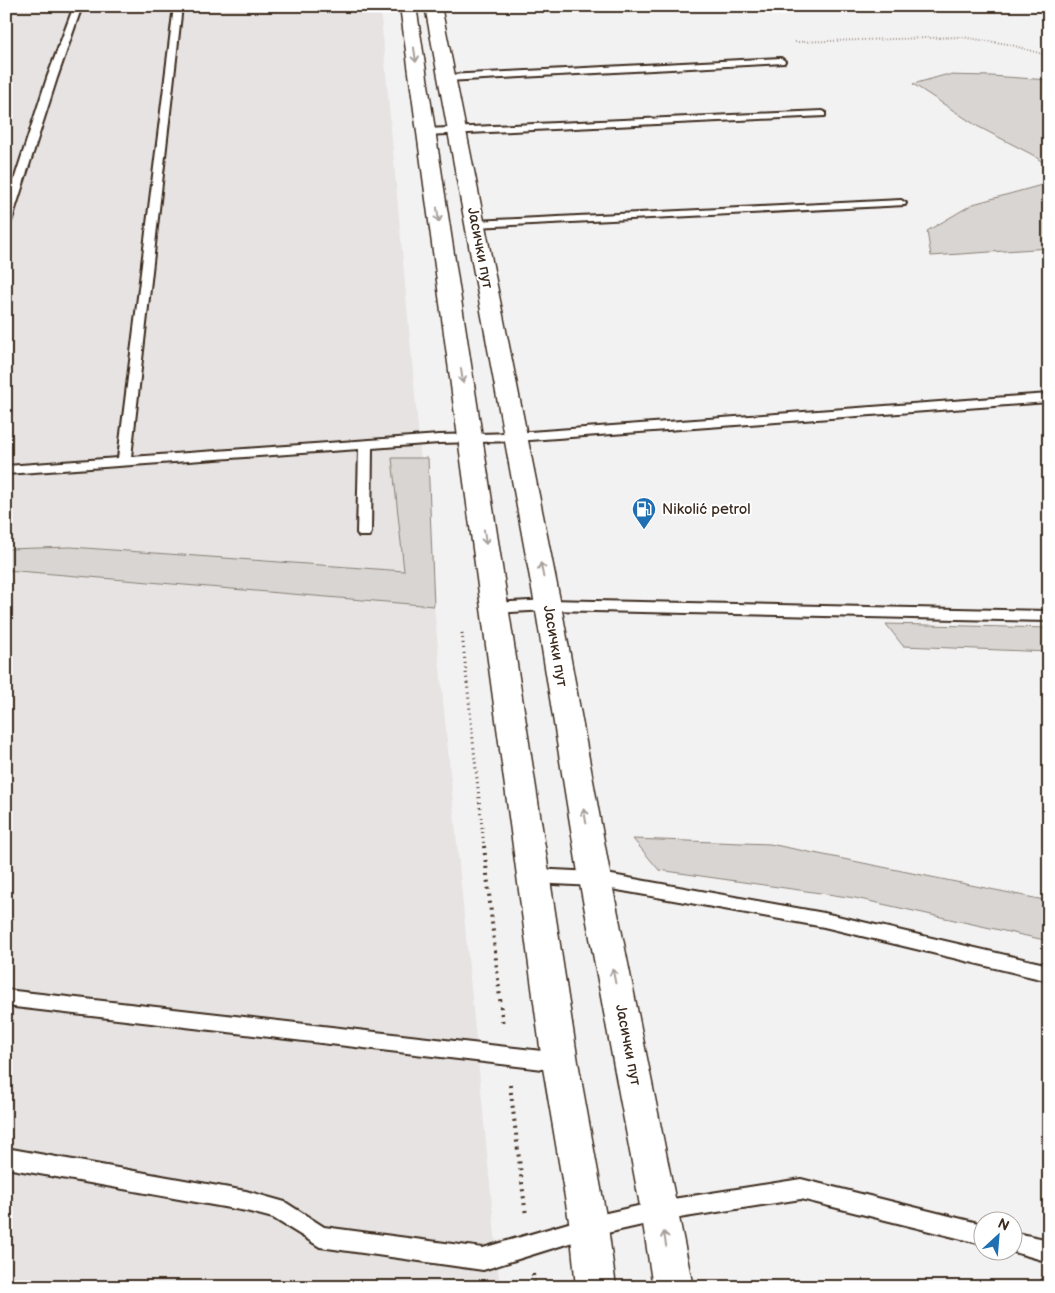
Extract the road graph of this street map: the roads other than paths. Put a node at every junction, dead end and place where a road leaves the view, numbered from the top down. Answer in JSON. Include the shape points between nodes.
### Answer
{"nodes":[{"id":1,"x":78,"y":6,"type":"edge"},
{"id":2,"x":178,"y":6,"type":"edge"},
{"id":3,"x":408,"y":6,"type":"edge"},
{"id":4,"x":433,"y":6,"type":"edge"},
{"id":5,"x":781,"y":61,"type":"dead end"},
{"id":6,"x":447,"y":78,"type":"junction"},
{"id":7,"x":822,"y":114,"type":"dead end"},
{"id":8,"x":426,"y":132,"type":"junction"},
{"id":9,"x":458,"y":132,"type":"junction"},
{"id":10,"x":901,"y":203,"type":"dead end"},
{"id":11,"x":6,"y":222,"type":"edge"},
{"id":12,"x":475,"y":224,"type":"junction"},
{"id":13,"x":1049,"y":398,"type":"edge"},
{"id":14,"x":470,"y":437,"type":"junction"},
{"id":15,"x":516,"y":437,"type":"junction"},
{"id":16,"x":366,"y":444,"type":"junction"},
{"id":17,"x":124,"y":461,"type":"junction"},
{"id":18,"x":6,"y":470,"type":"edge"},
{"id":19,"x":364,"y":533,"type":"dead end"},
{"id":20,"x":548,"y":606,"type":"junction"},
{"id":21,"x":495,"y":608,"type":"junction"},
{"id":22,"x":1049,"y":616,"type":"edge"},
{"id":23,"x":533,"y":876,"type":"junction"},
{"id":24,"x":596,"y":879,"type":"junction"},
{"id":25,"x":1049,"y":973,"type":"edge"},
{"id":26,"x":6,"y":998,"type":"edge"},
{"id":27,"x":560,"y":1062,"type":"junction"},
{"id":28,"x":6,"y":1158,"type":"edge"},
{"id":29,"x":660,"y":1211,"type":"junction"},
{"id":30,"x":589,"y":1227,"type":"junction"},
{"id":31,"x":972,"y":1232,"type":"edge"},
{"id":32,"x":1022,"y":1244,"type":"edge"},
{"id":33,"x":1049,"y":1251,"type":"edge"},
{"id":34,"x":596,"y":1287,"type":"edge"},
{"id":35,"x":673,"y":1287,"type":"edge"}],
"edges":[{"from":1,"to":11,"type":"lane"},
{"from":2,"to":17,"type":"lane"},
{"from":3,"to":8,"type":"main road","one_way":true},
{"from":4,"to":6,"type":"main road","name":"Јасички пут"},
{"from":5,"to":6,"type":"lane"},
{"from":6,"to":9,"type":"main road","name":"Јасички пут"},
{"from":7,"to":9,"type":"lane"},
{"from":8,"to":9,"type":"lane"},
{"from":8,"to":14,"type":"main road","one_way":true},
{"from":9,"to":12,"type":"main road","name":"Јасички пут"},
{"from":10,"to":12,"type":"lane"},
{"from":12,"to":15,"type":"main road","name":"Јасички пут"},
{"from":13,"to":15,"type":"lane"},
{"from":14,"to":15,"type":"lane"},
{"from":14,"to":16,"type":"lane"},
{"from":14,"to":21,"type":"main road","one_way":true},
{"from":20,"to":15,"type":"main road","name":"Јасички пут","one_way":true},
{"from":16,"to":17,"type":"lane"},
{"from":16,"to":19,"type":"lane"},
{"from":17,"to":18,"type":"lane"},
{"from":20,"to":21,"type":"lane"},
{"from":20,"to":22,"type":"lane"},
{"from":24,"to":20,"type":"main road","name":"Јасички пут","one_way":true},
{"from":21,"to":23,"type":"main road"},
{"from":23,"to":24,"type":"lane"},
{"from":23,"to":27,"type":"main road"},
{"from":24,"to":25,"type":"lane","via":[[824,920]]},
{"from":29,"to":24,"type":"main road","name":"Јасички пут","one_way":true},
{"from":26,"to":27,"type":"lane"},
{"from":27,"to":30,"type":"main road"},
{"from":28,"to":30,"type":"lane","via":[[246,1200],[278,1210],[320,1237],[483,1259]]},
{"from":29,"to":30,"type":"lane"},
{"from":29,"to":31,"type":"lane","via":[[801,1189]]},
{"from":35,"to":29,"type":"main road","name":"Јасички пут","one_way":true},
{"from":30,"to":34,"type":"main road"},
{"from":32,"to":33,"type":"lane"}]}
